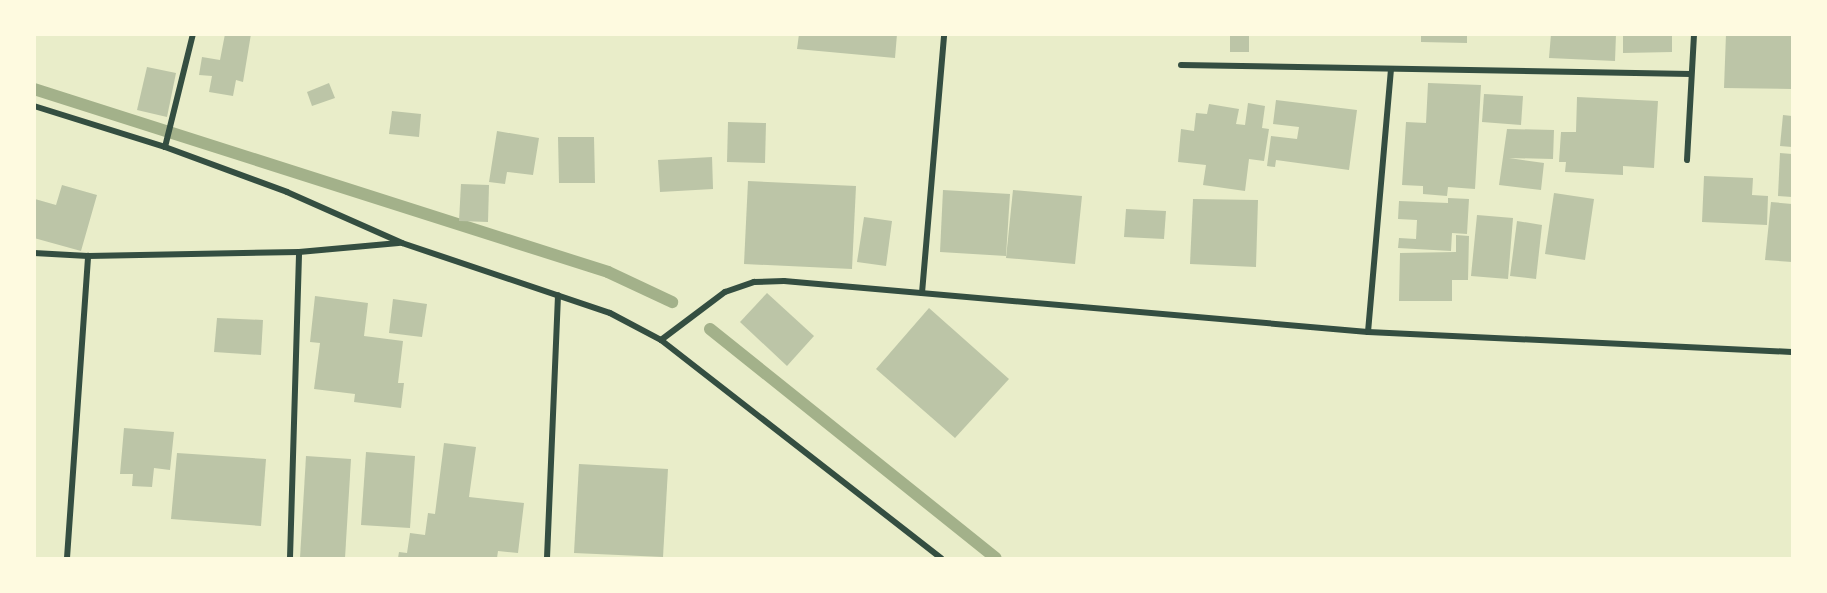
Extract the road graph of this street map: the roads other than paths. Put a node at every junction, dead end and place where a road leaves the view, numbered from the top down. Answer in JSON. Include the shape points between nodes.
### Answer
{"nodes":[{"id":1,"x":193,"y":34,"type":"edge"},
{"id":2,"x":944,"y":34,"type":"edge"},
{"id":3,"x":1694,"y":34,"type":"edge"},
{"id":4,"x":1181,"y":64,"type":"dead end"},
{"id":5,"x":1391,"y":69,"type":"junction"},
{"id":6,"x":1691,"y":74,"type":"junction"},
{"id":7,"x":34,"y":106,"type":"edge"},
{"id":8,"x":165,"y":147,"type":"junction"},
{"id":9,"x":1687,"y":160,"type":"dead end"},
{"id":10,"x":402,"y":243,"type":"junction"},
{"id":11,"x":299,"y":252,"type":"junction"},
{"id":12,"x":34,"y":253,"type":"edge"},
{"id":13,"x":88,"y":256,"type":"junction"},
{"id":14,"x":922,"y":293,"type":"junction"},
{"id":15,"x":558,"y":295,"type":"junction"},
{"id":16,"x":1368,"y":332,"type":"junction"},
{"id":17,"x":661,"y":340,"type":"junction"},
{"id":18,"x":1792,"y":352,"type":"edge"},
{"id":19,"x":67,"y":558,"type":"edge"},
{"id":20,"x":290,"y":558,"type":"edge"},
{"id":21,"x":547,"y":558,"type":"edge"},
{"id":22,"x":941,"y":558,"type":"edge"}],
"edges":[{"from":1,"to":8,"type":"street"},
{"from":2,"to":14,"type":"street"},
{"from":3,"to":6,"type":"street"},
{"from":4,"to":5,"type":"street"},
{"from":5,"to":6,"type":"street"},
{"from":5,"to":16,"type":"street"},
{"from":6,"to":9,"type":"street"},
{"from":7,"to":8,"type":"street"},
{"from":8,"to":10,"type":"street","via":[[287,192]]},
{"from":10,"to":11,"type":"street"},
{"from":10,"to":15,"type":"street"},
{"from":11,"to":13,"type":"street"},
{"from":11,"to":20,"type":"street"},
{"from":12,"to":13,"type":"street"},
{"from":13,"to":19,"type":"street"},
{"from":14,"to":16,"type":"street"},
{"from":14,"to":17,"type":"street","via":[[784,280],[754,282],[725,292]]},
{"from":15,"to":17,"type":"street","via":[[610,313]]},
{"from":15,"to":21,"type":"street"},
{"from":16,"to":18,"type":"street"},
{"from":17,"to":22,"type":"street"}]}
